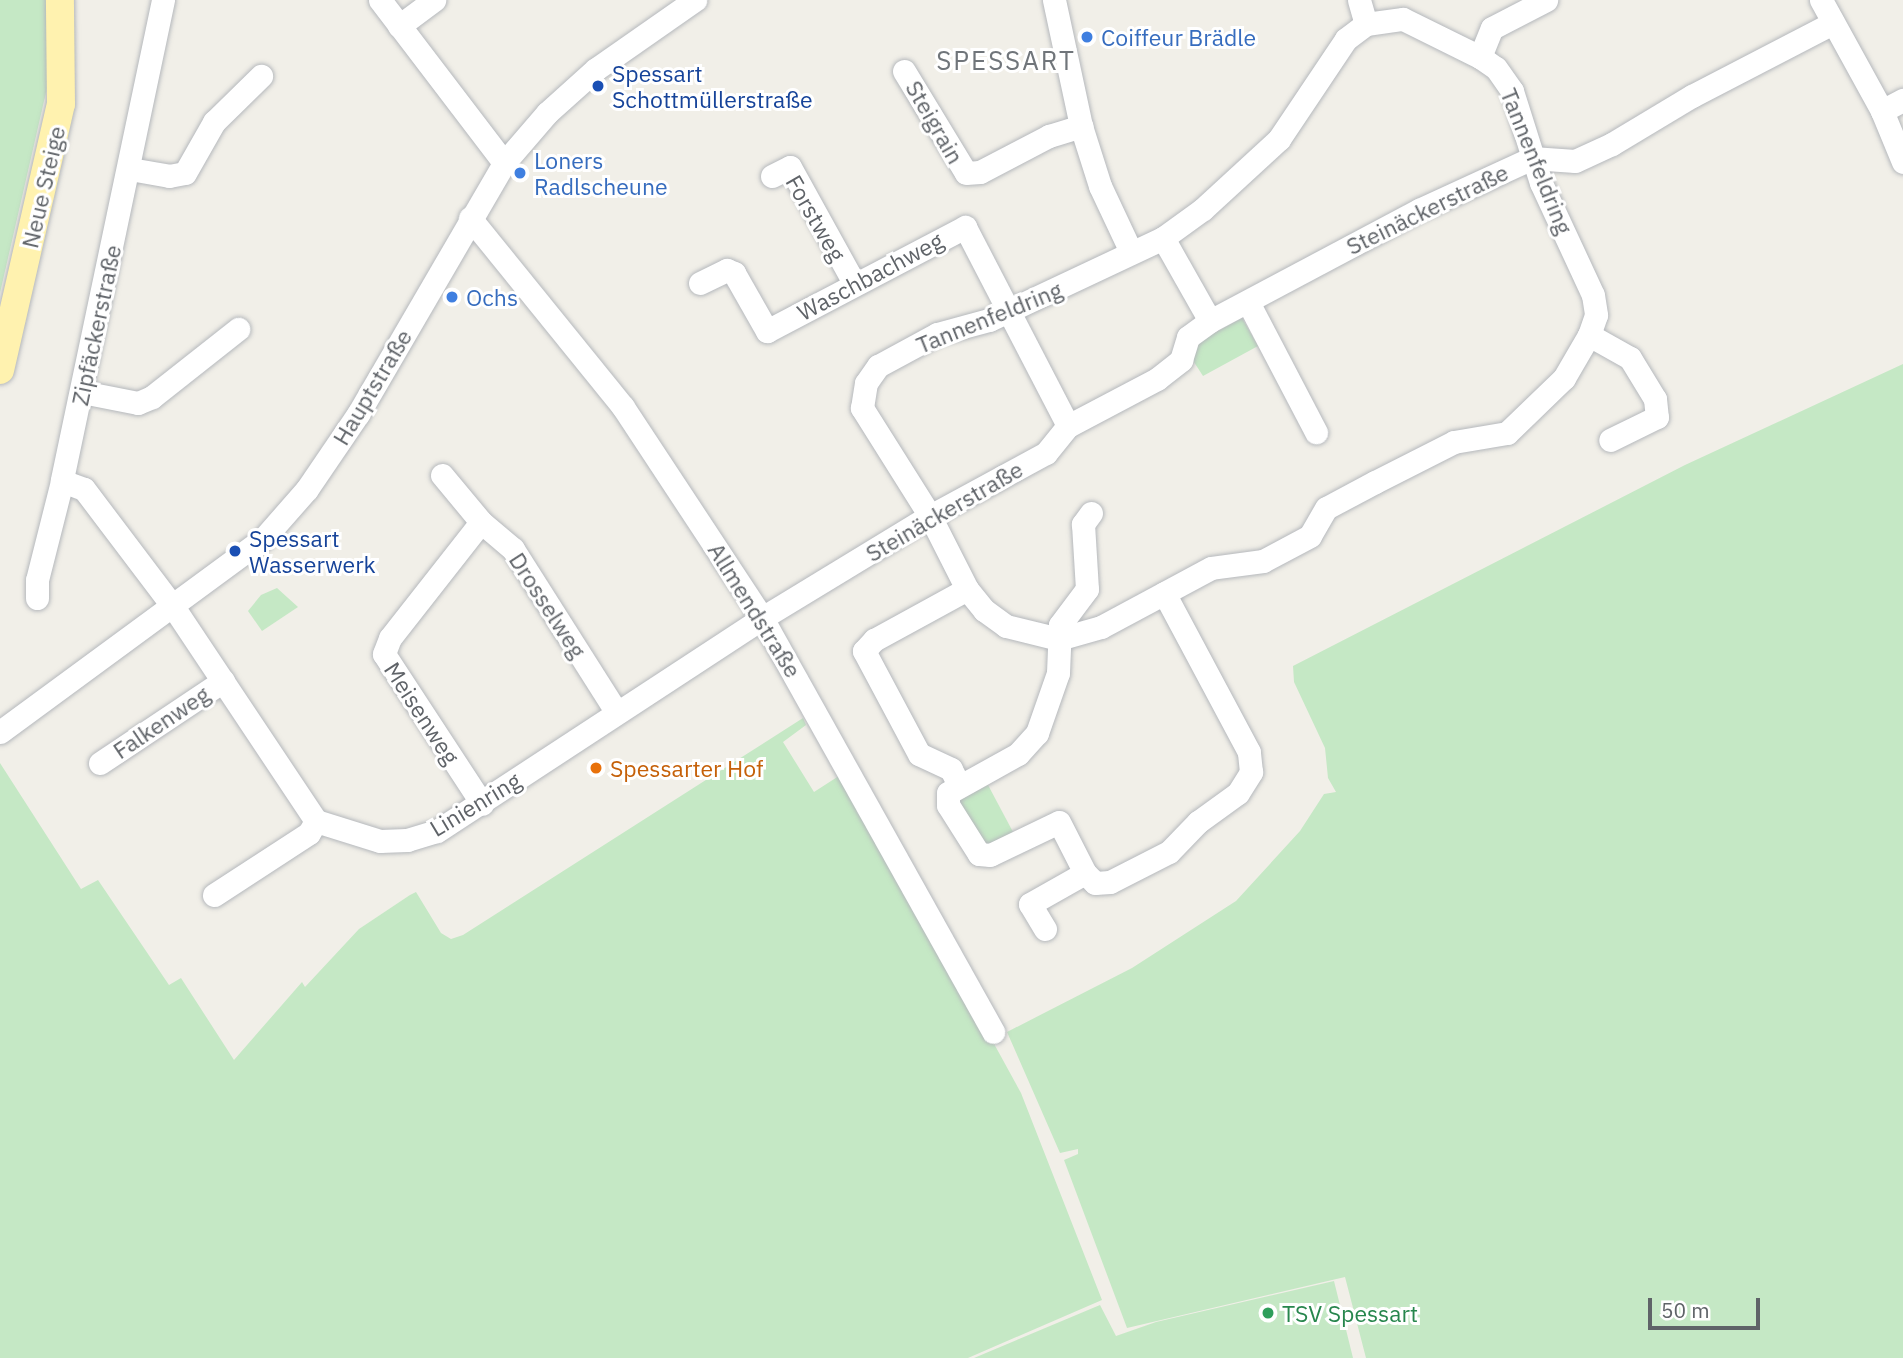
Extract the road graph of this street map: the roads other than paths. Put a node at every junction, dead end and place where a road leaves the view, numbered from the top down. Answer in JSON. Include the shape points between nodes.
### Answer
{"nodes":[{"id":1,"x":60,"y":0,"type":"edge"},
{"id":2,"x":163,"y":0,"type":"edge"},
{"id":3,"x":380,"y":0,"type":"edge"},
{"id":4,"x":434,"y":0,"type":"edge"},
{"id":5,"x":695,"y":0,"type":"edge"},
{"id":6,"x":1054,"y":0,"type":"edge"},
{"id":7,"x":1359,"y":0,"type":"edge"},
{"id":8,"x":1546,"y":0,"type":"edge"},
{"id":9,"x":1821,"y":0,"type":"edge"},
{"id":10,"x":1833,"y":23,"type":"junction"},
{"id":11,"x":1366,"y":24,"type":"junction"},
{"id":12,"x":399,"y":26,"type":"junction"},
{"id":13,"x":1479,"y":57,"type":"junction"},
{"id":14,"x":904,"y":71,"type":"dead end"},
{"id":15,"x":261,"y":76,"type":"dead end"},
{"id":16,"x":1903,"y":100,"type":"edge"},
{"id":17,"x":1882,"y":111,"type":"junction"},
{"id":18,"x":1081,"y":126,"type":"junction"},
{"id":19,"x":1532,"y":158,"type":"junction"},
{"id":20,"x":1903,"y":162,"type":"edge"},
{"id":21,"x":504,"y":163,"type":"junction"},
{"id":22,"x":130,"y":169,"type":"junction"},
{"id":23,"x":772,"y":176,"type":"dead end"},
{"id":24,"x":470,"y":218,"type":"junction"},
{"id":25,"x":1163,"y":238,"type":"junction"},
{"id":26,"x":1130,"y":252,"type":"junction"},
{"id":27,"x":700,"y":283,"type":"dead end"},
{"id":28,"x":854,"y":283,"type":"junction"},
{"id":29,"x":1248,"y":302,"type":"junction"},
{"id":30,"x":1009,"y":311,"type":"junction"},
{"id":31,"x":1210,"y":321,"type":"junction"},
{"id":32,"x":238,"y":330,"type":"dead end"},
{"id":33,"x":1589,"y":335,"type":"junction"},
{"id":34,"x":0,"y":370,"type":"edge"},
{"id":35,"x":82,"y":392,"type":"junction"},
{"id":36,"x":1068,"y":426,"type":"junction"},
{"id":37,"x":1316,"y":432,"type":"dead end"},
{"id":38,"x":1610,"y":440,"type":"dead end"},
{"id":39,"x":442,"y":475,"type":"dead end"},
{"id":40,"x":62,"y":481,"type":"junction"},
{"id":41,"x":1091,"y":513,"type":"dead end"},
{"id":42,"x":930,"y":516,"type":"junction"},
{"id":43,"x":481,"y":522,"type":"junction"},
{"id":44,"x":967,"y":589,"type":"junction"},
{"id":45,"x":1164,"y":593,"type":"junction"},
{"id":46,"x":37,"y":598,"type":"dead end"},
{"id":47,"x":174,"y":608,"type":"junction"},
{"id":48,"x":762,"y":618,"type":"junction"},
{"id":49,"x":1059,"y":639,"type":"junction"},
{"id":50,"x":223,"y":681,"type":"junction"},
{"id":51,"x":616,"y":711,"type":"junction"},
{"id":52,"x":0,"y":732,"type":"edge"},
{"id":53,"x":100,"y":763,"type":"dead end"},
{"id":54,"x":959,"y":785,"type":"junction"},
{"id":55,"x":482,"y":804,"type":"junction"},
{"id":56,"x":316,"y":821,"type":"junction"},
{"id":57,"x":1085,"y":873,"type":"junction"},
{"id":58,"x":214,"y":895,"type":"dead end"},
{"id":59,"x":1045,"y":929,"type":"dead end"},
{"id":60,"x":993,"y":1032,"type":"dead end"}],
"edges":[{"from":1,"to":34,"type":"main road","name":"Neue Steige","via":[[61,104]]},
{"from":2,"to":22,"type":"street","name":"Zipfäckerstraße"},
{"from":3,"to":12,"type":"street"},
{"from":4,"to":12,"type":"street"},
{"from":5,"to":21,"type":"street","name":"Hauptstraße","via":[[597,69],[547,113]]},
{"from":6,"to":18,"type":"street"},
{"from":7,"to":11,"type":"street"},
{"from":8,"to":13,"type":"street","via":[[1492,28]]},
{"from":9,"to":10,"type":"street"},
{"from":10,"to":17,"type":"street"},
{"from":10,"to":19,"type":"street","name":"Steinäckerstraße","via":[[1576,161]]},
{"from":11,"to":13,"type":"street","name":"Tannenfeldring","via":[[1403,19],[1418,23]]},
{"from":11,"to":25,"type":"street","name":"Tannenfeldring","via":[[1346,39],[1279,139],[1203,209]]},
{"from":12,"to":21,"type":"street"},
{"from":13,"to":19,"type":"street","name":"Tannenfeldring","via":[[1496,68],[1512,91]]},
{"from":14,"to":18,"type":"street","name":"Steigrain","via":[[966,173],[980,172],[1049,136]]},
{"from":15,"to":22,"type":"street","via":[[214,122],[186,173],[169,176]]},
{"from":16,"to":17,"type":"street"},
{"from":17,"to":20,"type":"street"},
{"from":18,"to":26,"type":"street","via":[[1100,186]]},
{"from":19,"to":29,"type":"street","name":"Steinäckerstraße","via":[[1419,210]]},
{"from":19,"to":33,"type":"street","name":"Tannenfeldring","via":[[1593,295],[1596,315]]},
{"from":21,"to":24,"type":"street","name":"Hauptstraße"},
{"from":22,"to":35,"type":"street","name":"Zipfäckerstraße"},
{"from":23,"to":28,"type":"street","name":"Forstweg","via":[[790,166]]},
{"from":24,"to":47,"type":"street","name":"Hauptstraße","via":[[358,414],[307,489],[264,538]]},
{"from":24,"to":48,"type":"street","name":"Allmendstraße","via":[[623,407]]},
{"from":25,"to":26,"type":"street","name":"Tannenfeldring"},
{"from":25,"to":31,"type":"street"},
{"from":26,"to":30,"type":"street","name":"Tannenfeldring"},
{"from":27,"to":28,"type":"street","name":"Waschbachweg","via":[[727,270],[734,272],[767,331]]},
{"from":28,"to":30,"type":"street","name":"Waschbachweg","via":[[965,227]]},
{"from":29,"to":31,"type":"street","name":"Steinäckerstraße"},
{"from":29,"to":37,"type":"street"},
{"from":30,"to":36,"type":"street"},
{"from":30,"to":42,"type":"street","name":"Tannenfeldring","via":[[937,334],[878,366],[866,383],[862,408]]},
{"from":31,"to":36,"type":"street","name":"Steinäckerstraße","via":[[1188,337],[1181,360],[1157,380]]},
{"from":32,"to":35,"type":"street","via":[[138,403]]},
{"from":33,"to":38,"type":"street","via":[[1630,358],[1655,399],[1657,417]]},
{"from":33,"to":45,"type":"street","name":"Tannenfeldring","via":[[1543,402],[1507,433],[1454,442],[1325,508],[1310,537],[1263,561],[1210,568]]},
{"from":35,"to":40,"type":"street","name":"Zipfäckerstraße"},
{"from":36,"to":42,"type":"street","name":"Steinäckerstraße","via":[[1046,453]]},
{"from":39,"to":43,"type":"street","name":"Drosselweg"},
{"from":40,"to":46,"type":"street","name":"Zipfäckerstraße","via":[[37,580]]},
{"from":40,"to":47,"type":"street","via":[[85,489]]},
{"from":41,"to":49,"type":"street","via":[[1083,524],[1087,589],[1060,625]]},
{"from":42,"to":44,"type":"street","name":"Tannenfeldring"},
{"from":42,"to":48,"type":"street","name":"Steinäckerstraße"},
{"from":43,"to":51,"type":"street","name":"Drosselweg","via":[[513,549]]},
{"from":43,"to":55,"type":"street","name":"Meisenweg","via":[[390,638],[384,654]]},
{"from":44,"to":49,"type":"street","name":"Tannenfeldring","via":[[984,610],[1006,626]]},
{"from":44,"to":54,"type":"street","via":[[874,640],[864,651],[919,754],[951,769]]},
{"from":45,"to":49,"type":"street","name":"Tannenfeldring","via":[[1101,627]]},
{"from":45,"to":57,"type":"street","via":[[1249,752],[1251,772],[1238,793],[1198,822],[1169,852],[1110,882],[1095,883]]},
{"from":47,"to":50,"type":"street"},
{"from":47,"to":52,"type":"street","name":"Hauptstraße"},
{"from":48,"to":51,"type":"street","name":"Linienring"},
{"from":48,"to":60,"type":"street","name":"Allmendstraße"},
{"from":49,"to":54,"type":"street","via":[[1058,673],[1037,733],[1018,754]]},
{"from":50,"to":53,"type":"street","name":"Falkenweg"},
{"from":50,"to":56,"type":"street"},
{"from":51,"to":55,"type":"street","name":"Linienring"},
{"from":54,"to":57,"type":"street","via":[[948,793],[948,806],[979,854],[990,855],[1059,822]]},
{"from":55,"to":56,"type":"street","name":"Linienring","via":[[437,831],[407,840],[380,841]]},
{"from":56,"to":58,"type":"street","via":[[309,833]]},
{"from":57,"to":59,"type":"street","via":[[1030,904]]}]}
